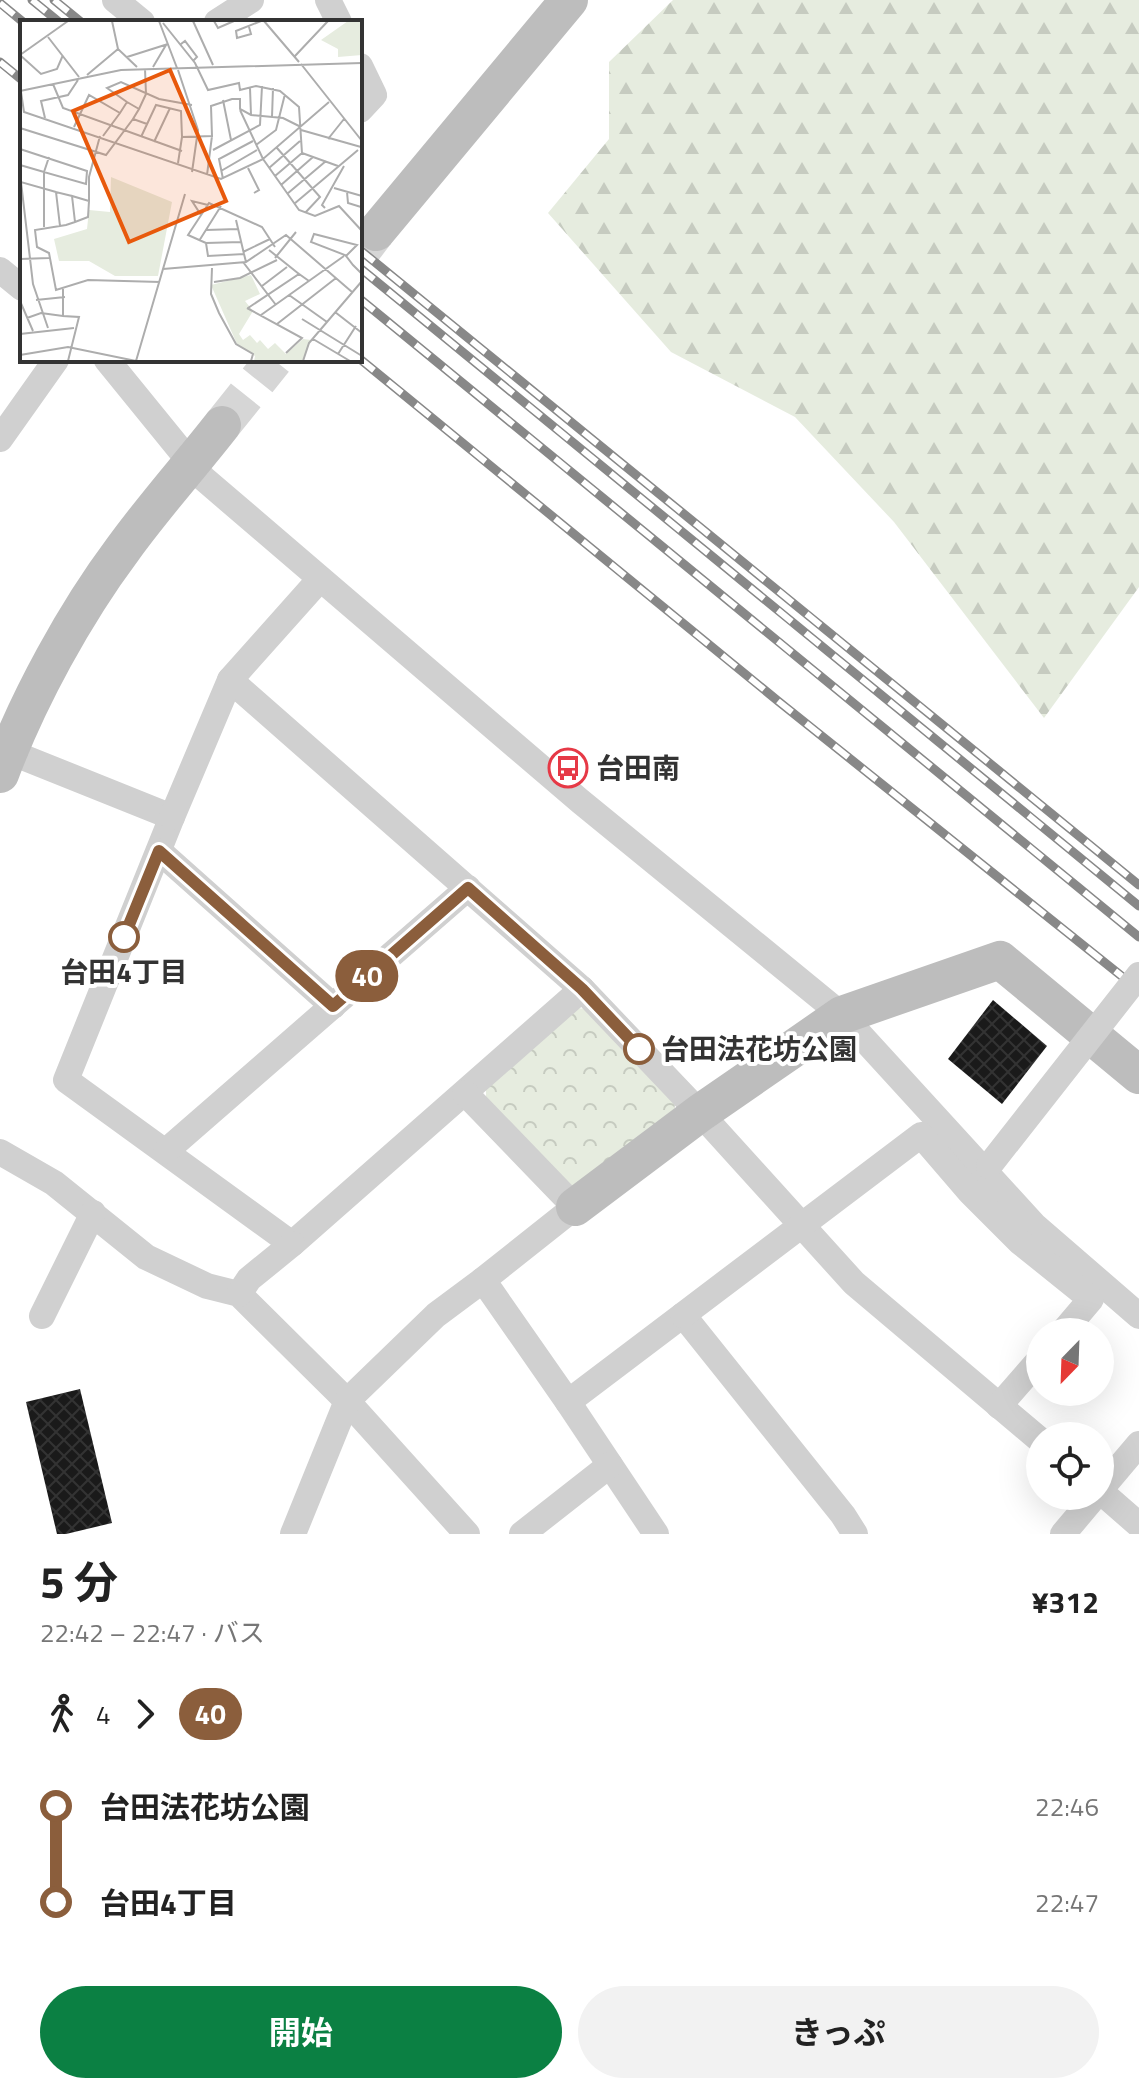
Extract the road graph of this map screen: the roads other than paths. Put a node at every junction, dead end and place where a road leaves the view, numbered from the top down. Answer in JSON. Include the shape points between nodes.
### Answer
{"nodes":[{"id":1,"x":115,"y":0,"type":"edge"},
{"id":2,"x":251,"y":0,"type":"edge"},
{"id":3,"x":328,"y":0,"type":"edge"},
{"id":4,"x":569,"y":0,"type":"edge"},
{"id":5,"x":140,"y":20,"type":"edge"},
{"id":6,"x":220,"y":20,"type":"edge"},
{"id":7,"x":338,"y":20,"type":"edge"},
{"id":8,"x":362,"y":70,"type":"edge"},
{"id":9,"x":362,"y":108,"type":"edge"},
{"id":10,"x":376,"y":232,"type":"tunnel mouth"},
{"id":11,"x":0,"y":270,"type":"edge"},
{"id":12,"x":20,"y":286,"type":"edge"},
{"id":13,"x":55,"y":362,"type":"edge"},
{"id":14,"x":109,"y":362,"type":"edge"},
{"id":15,"x":222,"y":425,"type":"tunnel mouth"},
{"id":16,"x":0,"y":439,"type":"edge"},
{"id":17,"x":191,"y":465,"type":"junction"},
{"id":18,"x":320,"y":579,"type":"junction"},
{"id":19,"x":230,"y":680,"type":"junction"},
{"id":20,"x":3,"y":758,"type":"edge"},
{"id":21,"x":172,"y":817,"type":"junction"},
{"id":22,"x":159,"y":851,"type":"junction"},
{"id":23,"x":468,"y":888,"type":"junction"},
{"id":24,"x":1139,"y":975,"type":"edge"},
{"id":25,"x":582,"y":989,"type":"junction"},
{"id":26,"x":333,"y":1006,"type":"junction"},
{"id":27,"x":842,"y":1015,"type":"junction"},
{"id":28,"x":1139,"y":1075,"type":"edge"},
{"id":29,"x":465,"y":1093,"type":"junction"},
{"id":30,"x":700,"y":1113,"type":"junction"},
{"id":31,"x":166,"y":1151,"type":"junction"},
{"id":32,"x":0,"y":1152,"type":"edge"},
{"id":33,"x":987,"y":1169,"type":"junction"},
{"id":34,"x":575,"y":1207,"type":"junction"},
{"id":35,"x":93,"y":1213,"type":"junction"},
{"id":36,"x":800,"y":1225,"type":"junction"},
{"id":37,"x":292,"y":1244,"type":"junction"},
{"id":38,"x":483,"y":1280,"type":"junction"},
{"id":39,"x":239,"y":1294,"type":"junction"},
{"id":40,"x":683,"y":1315,"type":"junction"},
{"id":41,"x":42,"y":1316,"type":"dead end"},
{"id":42,"x":1139,"y":1316,"type":"edge"},
{"id":43,"x":1075,"y":1318,"type":"edge"},
{"id":44,"x":1026,"y":1375,"type":"edge"},
{"id":45,"x":347,"y":1401,"type":"junction"},
{"id":46,"x":568,"y":1402,"type":"junction"},
{"id":47,"x":999,"y":1406,"type":"junction"},
{"id":48,"x":1026,"y":1428,"type":"edge"},
{"id":49,"x":1139,"y":1444,"type":"edge"},
{"id":50,"x":610,"y":1465,"type":"junction"},
{"id":51,"x":1114,"y":1473,"type":"edge"},
{"id":52,"x":1114,"y":1503,"type":"edge"},
{"id":53,"x":1083,"y":1510,"type":"edge"},
{"id":54,"x":1139,"y":1525,"type":"edge"},
{"id":55,"x":293,"y":1534,"type":"edge"},
{"id":56,"x":467,"y":1534,"type":"edge"},
{"id":57,"x":522,"y":1534,"type":"edge"},
{"id":58,"x":656,"y":1534,"type":"edge"},
{"id":59,"x":855,"y":1534,"type":"edge"},
{"id":60,"x":1063,"y":1534,"type":"edge"}],
"edges":[{"from":1,"to":5,"type":"street"},
{"from":2,"to":6,"type":"street"},
{"from":3,"to":7,"type":"street"},
{"from":4,"to":10,"type":"street"},
{"from":8,"to":9,"type":"street","via":[[374,95]]},
{"from":11,"to":12,"type":"street"},
{"from":13,"to":16,"type":"street"},
{"from":14,"to":17,"type":"street"},
{"from":15,"to":17,"type":"street"},
{"from":17,"to":18,"type":"street"},
{"from":17,"to":20,"type":"street","via":[[123,549],[80,614]]},
{"from":18,"to":19,"type":"street"},
{"from":18,"to":27,"type":"street"},
{"from":19,"to":21,"type":"street"},
{"from":19,"to":23,"type":"street"},
{"from":20,"to":21,"type":"street"},
{"from":21,"to":22,"type":"street"},
{"from":22,"to":26,"type":"street"},
{"from":22,"to":31,"type":"street","via":[[66,1080]]},
{"from":23,"to":25,"type":"street"},
{"from":23,"to":26,"type":"street"},
{"from":24,"to":33,"type":"street","bridge":true},
{"from":25,"to":29,"type":"street"},
{"from":25,"to":30,"type":"street"},
{"from":26,"to":31,"type":"street"},
{"from":27,"to":28,"type":"street","via":[[1000,960]]},
{"from":27,"to":30,"type":"street"},
{"from":27,"to":33,"type":"street"},
{"from":29,"to":34,"type":"street"},
{"from":29,"to":37,"type":"street"},
{"from":30,"to":34,"type":"street"},
{"from":30,"to":36,"type":"street"},
{"from":31,"to":37,"type":"street"},
{"from":32,"to":35,"type":"street"},
{"from":33,"to":42,"type":"street","via":[[1034,1225]]},
{"from":34,"to":38,"type":"street"},
{"from":35,"to":39,"type":"street","via":[[146,1257],[207,1286]]},
{"from":35,"to":41,"type":"street"},
{"from":36,"to":40,"type":"street"},
{"from":36,"to":43,"type":"street","via":[[921,1135],[1020,1242],[1091,1299]]},
{"from":36,"to":47,"type":"street","via":[[854,1283]]},
{"from":37,"to":39,"type":"street","via":[[249,1279]]},
{"from":38,"to":45,"type":"street","via":[[436,1315]]},
{"from":38,"to":46,"type":"street"},
{"from":39,"to":45,"type":"street"},
{"from":40,"to":46,"type":"street"},
{"from":40,"to":59,"type":"street"},
{"from":44,"to":47,"type":"street"},
{"from":45,"to":55,"type":"street"},
{"from":45,"to":56,"type":"street"},
{"from":46,"to":50,"type":"street"},
{"from":47,"to":48,"type":"street"},
{"from":49,"to":51,"type":"street"},
{"from":50,"to":57,"type":"street"},
{"from":50,"to":58,"type":"street"},
{"from":52,"to":54,"type":"street"},
{"from":53,"to":60,"type":"street"}]}
